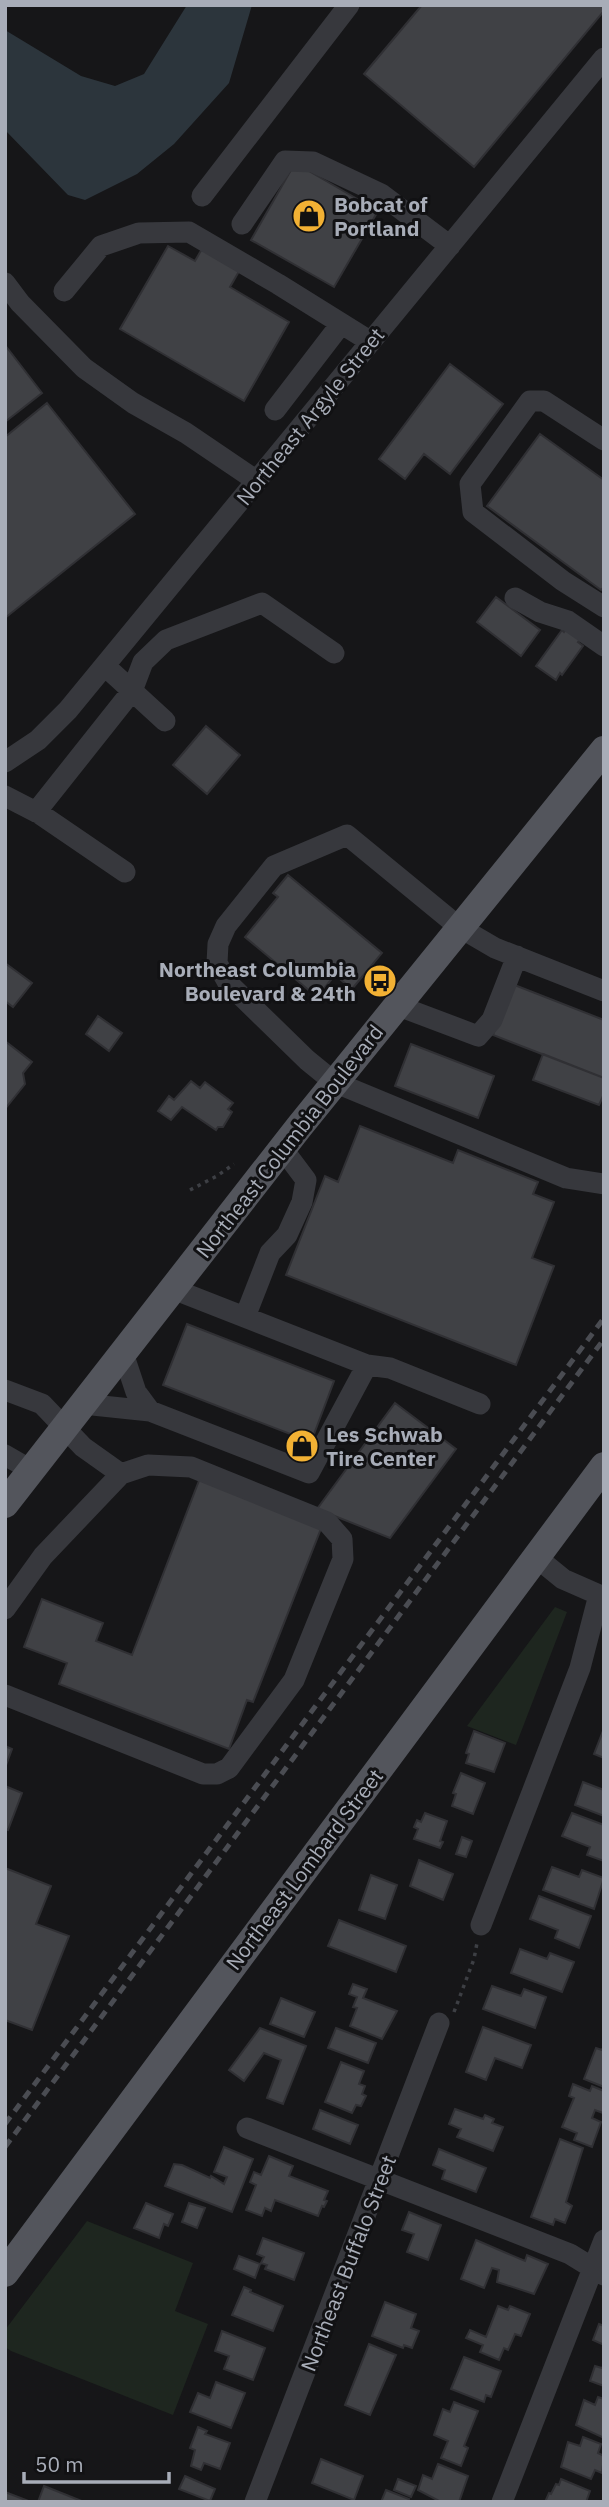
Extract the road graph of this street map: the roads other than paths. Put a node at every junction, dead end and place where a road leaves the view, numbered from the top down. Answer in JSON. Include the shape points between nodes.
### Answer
{"nodes":[{"id":1,"x":349,"y":5,"type":"edge"},
{"id":2,"x":604,"y":58,"type":"edge"},
{"id":3,"x":202,"y":196,"type":"dead end"},
{"id":4,"x":243,"y":224,"type":"dead end"},
{"id":5,"x":450,"y":246,"type":"junction"},
{"id":6,"x":5,"y":283,"type":"edge"},
{"id":7,"x":64,"y":291,"type":"dead end"},
{"id":8,"x":341,"y":324,"type":"junction"},
{"id":9,"x":370,"y":342,"type":"junction"},
{"id":10,"x":307,"y":367,"type":"junction"},
{"id":11,"x":333,"y":388,"type":"junction"},
{"id":12,"x":275,"y":410,"type":"dead end"},
{"id":13,"x":604,"y":440,"type":"edge"},
{"id":14,"x":257,"y":481,"type":"junction"},
{"id":15,"x":515,"y":598,"type":"dead end"},
{"id":16,"x":604,"y":607,"type":"edge"},
{"id":17,"x":604,"y":646,"type":"edge"},
{"id":18,"x":334,"y":653,"type":"dead end"},
{"id":19,"x":105,"y":666,"type":"junction"},
{"id":20,"x":132,"y":691,"type":"junction"},
{"id":21,"x":165,"y":721,"type":"dead end"},
{"id":22,"x":604,"y":750,"type":"edge"},
{"id":23,"x":5,"y":762,"type":"edge"},
{"id":24,"x":5,"y":796,"type":"edge"},
{"id":25,"x":36,"y":812,"type":"junction"},
{"id":26,"x":125,"y":872,"type":"dead end"},
{"id":27,"x":459,"y":927,"type":"junction"},
{"id":28,"x":517,"y":956,"type":"junction"},
{"id":29,"x":604,"y":991,"type":"edge"},
{"id":30,"x":396,"y":1005,"type":"junction"},
{"id":31,"x":334,"y":1082,"type":"junction"},
{"id":32,"x":282,"y":1149,"type":"junction"},
{"id":33,"x":604,"y":1184,"type":"edge"},
{"id":34,"x":173,"y":1289,"type":"junction"},
{"id":35,"x":245,"y":1317,"type":"junction"},
{"id":36,"x":123,"y":1353,"type":"junction"},
{"id":37,"x":368,"y":1365,"type":"junction"},
{"id":38,"x":5,"y":1390,"type":"edge"},
{"id":39,"x":83,"y":1404,"type":"junction"},
{"id":40,"x":480,"y":1404,"type":"dead end"},
{"id":41,"x":150,"y":1411,"type":"junction"},
{"id":42,"x":64,"y":1427,"type":"junction"},
{"id":43,"x":5,"y":1455,"type":"edge"},
{"id":44,"x":604,"y":1466,"type":"edge"},
{"id":45,"x":31,"y":1470,"type":"junction"},
{"id":46,"x":121,"y":1474,"type":"junction"},
{"id":47,"x":5,"y":1504,"type":"edge"},
{"id":48,"x":536,"y":1557,"type":"junction"},
{"id":49,"x":602,"y":1596,"type":"edge"},
{"id":50,"x":5,"y":1609,"type":"edge"},
{"id":51,"x":5,"y":1695,"type":"edge"},
{"id":52,"x":481,"y":1925,"type":"road end"},
{"id":53,"x":439,"y":2023,"type":"road end"},
{"id":54,"x":247,"y":2128,"type":"dead end"},
{"id":55,"x":380,"y":2180,"type":"junction"},
{"id":56,"x":604,"y":2240,"type":"edge"},
{"id":57,"x":598,"y":2272,"type":"edge"},
{"id":58,"x":5,"y":2273,"type":"edge"},
{"id":59,"x":255,"y":2502,"type":"edge"},
{"id":60,"x":502,"y":2502,"type":"edge"}],
"edges":[{"from":1,"to":3,"type":"street"},
{"from":2,"to":5,"type":"street","name":"Northeast Argyle Street"},
{"from":4,"to":5,"type":"street","via":[[285,161],[313,162],[381,194]]},
{"from":5,"to":9,"type":"street","name":"Northeast Argyle Street"},
{"from":6,"to":14,"type":"street","via":[[84,368]]},
{"from":7,"to":8,"type":"street","via":[[101,246],[139,233],[188,232]]},
{"from":8,"to":9,"type":"street"},
{"from":8,"to":10,"type":"street"},
{"from":9,"to":11,"type":"street","name":"Northeast Argyle Street"},
{"from":10,"to":11,"type":"street"},
{"from":10,"to":12,"type":"street"},
{"from":11,"to":14,"type":"street","name":"Northeast Argyle Street"},
{"from":13,"to":16,"type":"street","via":[[544,401],[530,401],[470,484],[473,512]]},
{"from":14,"to":19,"type":"street","name":"Northeast Argyle Street"},
{"from":15,"to":17,"type":"street","via":[[568,621]]},
{"from":18,"to":20,"type":"street","via":[[262,603],[166,640],[143,662]]},
{"from":19,"to":20,"type":"street"},
{"from":19,"to":23,"type":"street","name":"Northeast Argyle Street","via":[[38,740]]},
{"from":20,"to":21,"type":"street"},
{"from":20,"to":25,"type":"street"},
{"from":22,"to":27,"type":"main road","name":"Northeast Columbia Boulevard"},
{"from":24,"to":25,"type":"street"},
{"from":25,"to":26,"type":"street"},
{"from":27,"to":28,"type":"street"},
{"from":27,"to":30,"type":"main road","name":"Northeast Columbia Boulevard"},
{"from":27,"to":31,"type":"street","via":[[347,835],[274,866],[226,926],[218,944],[217,963],[228,983]]},
{"from":28,"to":29,"type":"street"},
{"from":28,"to":30,"type":"street","via":[[492,1020],[478,1036]]},
{"from":30,"to":31,"type":"main road","name":"Northeast Columbia Boulevard"},
{"from":31,"to":32,"type":"main road","name":"Northeast Columbia Boulevard"},
{"from":31,"to":33,"type":"street","via":[[566,1178]]},
{"from":32,"to":34,"type":"main road","name":"Northeast Columbia Boulevard"},
{"from":32,"to":35,"type":"street","via":[[306,1180],[302,1202],[287,1235],[270,1253]]},
{"from":34,"to":35,"type":"street"},
{"from":34,"to":36,"type":"main road","name":"Northeast Columbia Boulevard"},
{"from":35,"to":37,"type":"street"},
{"from":36,"to":39,"type":"main road","name":"Northeast Columbia Boulevard"},
{"from":36,"to":41,"type":"street","via":[[136,1392]]},
{"from":37,"to":40,"type":"street","via":[[390,1368]]},
{"from":37,"to":41,"type":"street","via":[[309,1473]]},
{"from":38,"to":42,"type":"street","via":[[42,1404]]},
{"from":39,"to":41,"type":"street"},
{"from":39,"to":42,"type":"main road","name":"Northeast Columbia Boulevard"},
{"from":42,"to":45,"type":"main road","name":"Northeast Columbia Boulevard"},
{"from":42,"to":46,"type":"street"},
{"from":43,"to":45,"type":"street"},
{"from":44,"to":48,"type":"main road","name":"Northeast Lombard Street"},
{"from":45,"to":47,"type":"main road","name":"Northeast Columbia Boulevard"},
{"from":46,"to":50,"type":"street","via":[[43,1556]]},
{"from":46,"to":51,"type":"street","via":[[148,1465],[191,1467],[327,1522],[342,1539],[344,1559],[294,1680],[229,1768],[216,1774],[204,1774]]},
{"from":48,"to":49,"type":"street","via":[[564,1579]]},
{"from":48,"to":58,"type":"main road","name":"Northeast Lombard Street"},
{"from":49,"to":52,"type":"street","via":[[580,1668]]},
{"from":53,"to":55,"type":"street","name":"Northeast Buffalo Street"},
{"from":54,"to":55,"type":"street"},
{"from":55,"to":57,"type":"street","via":[[570,2254]]},
{"from":55,"to":59,"type":"street","name":"Northeast Buffalo Street"},
{"from":56,"to":57,"type":"street"},
{"from":57,"to":60,"type":"street"}]}
